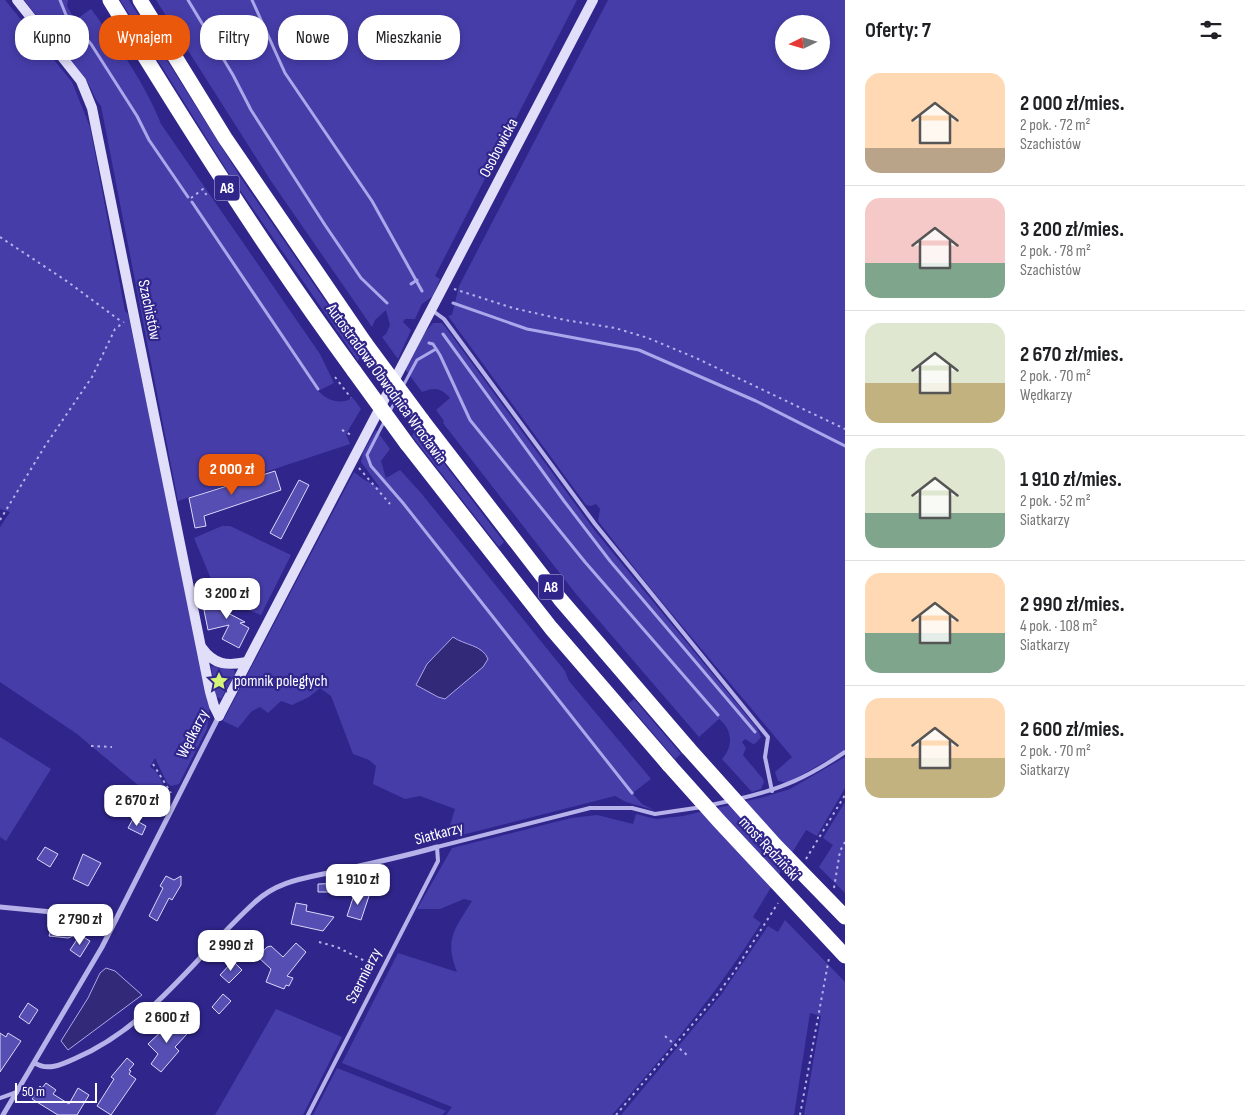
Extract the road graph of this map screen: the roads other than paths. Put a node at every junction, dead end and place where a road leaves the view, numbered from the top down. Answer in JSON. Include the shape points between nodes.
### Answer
{"nodes":[{"id":1,"x":18,"y":0,"type":"edge"},
{"id":2,"x":110,"y":0,"type":"edge"},
{"id":3,"x":140,"y":0,"type":"edge"},
{"id":4,"x":593,"y":0,"type":"edge"},
{"id":5,"x":431,"y":310,"type":"junction"},
{"id":6,"x":202,"y":647,"type":"junction"},
{"id":7,"x":247,"y":662,"type":"junction"},
{"id":8,"x":219,"y":716,"type":"junction"},
{"id":9,"x":688,"y":748,"type":"joint"},
{"id":10,"x":845,"y":752,"type":"edge"},
{"id":11,"x":669,"y":765,"type":"joint"},
{"id":12,"x":772,"y":791,"type":"junction"},
{"id":13,"x":437,"y":847,"type":"junction"},
{"id":14,"x":0,"y":907,"type":"edge"},
{"id":15,"x":845,"y":917,"type":"edge"},
{"id":16,"x":112,"y":927,"type":"junction"},
{"id":17,"x":845,"y":956,"type":"edge"},
{"id":18,"x":35,"y":1063,"type":"junction"},
{"id":19,"x":18,"y":1092,"type":"junction"},
{"id":20,"x":0,"y":1098,"type":"edge"},
{"id":21,"x":3,"y":1115,"type":"edge"},
{"id":22,"x":308,"y":1115,"type":"edge"}],
"edges":[{"from":1,"to":6,"type":"street","name":"Szachistów","via":[[88,94]]},
{"from":2,"to":11,"type":"highway","name":"Autostradowa Obwodnica Wrocławia","number":"A8","bridge":true,"via":[[206,157],[307,306],[407,444],[552,628]]},
{"from":3,"to":9,"type":"highway","name":"Autostradowa Obwodnica Wrocławia","number":"A8","bridge":true,"via":[[225,138],[422,420],[560,599]]},
{"from":4,"to":5,"type":"street","name":"Osobowicka"},
{"from":5,"to":7,"type":"street","name":"Wędkarzy"},
{"from":5,"to":12,"type":"lane","via":[[444,319],[606,538],[768,737],[765,757]]},
{"from":6,"to":7,"type":"street","via":[[219,664]]},
{"from":6,"to":8,"type":"street","name":"Szachistów"},
{"from":7,"to":8,"type":"street","name":"Wędkarzy"},
{"from":8,"to":16,"type":"street","name":"Wędkarzy"},
{"from":9,"to":15,"type":"highway","name":"most Rędziński","number":"A8","bridge":true},
{"from":10,"to":12,"type":"lane","name":"Siatkarzy","via":[[799,781]]},
{"from":11,"to":17,"type":"highway","name":"most Rędziński","number":"A8","bridge":true},
{"from":12,"to":13,"type":"lane","name":"Siatkarzy","via":[[667,814],[632,808],[590,808]]},
{"from":13,"to":18,"type":"street","name":"Siatkarzy","via":[[287,881],[255,901],[178,982],[116,1035],[67,1062],[47,1068]]},
{"from":13,"to":22,"type":"lane","name":"Szermierzy","via":[[438,860]]},
{"from":14,"to":16,"type":"street","via":[[72,914]]},
{"from":16,"to":18,"type":"street","name":"Wędkarzy"},
{"from":18,"to":19,"type":"street","name":"Wędkarzy"},
{"from":19,"to":20,"type":"lane"},
{"from":19,"to":21,"type":"street","name":"Wędkarzy"}]}
